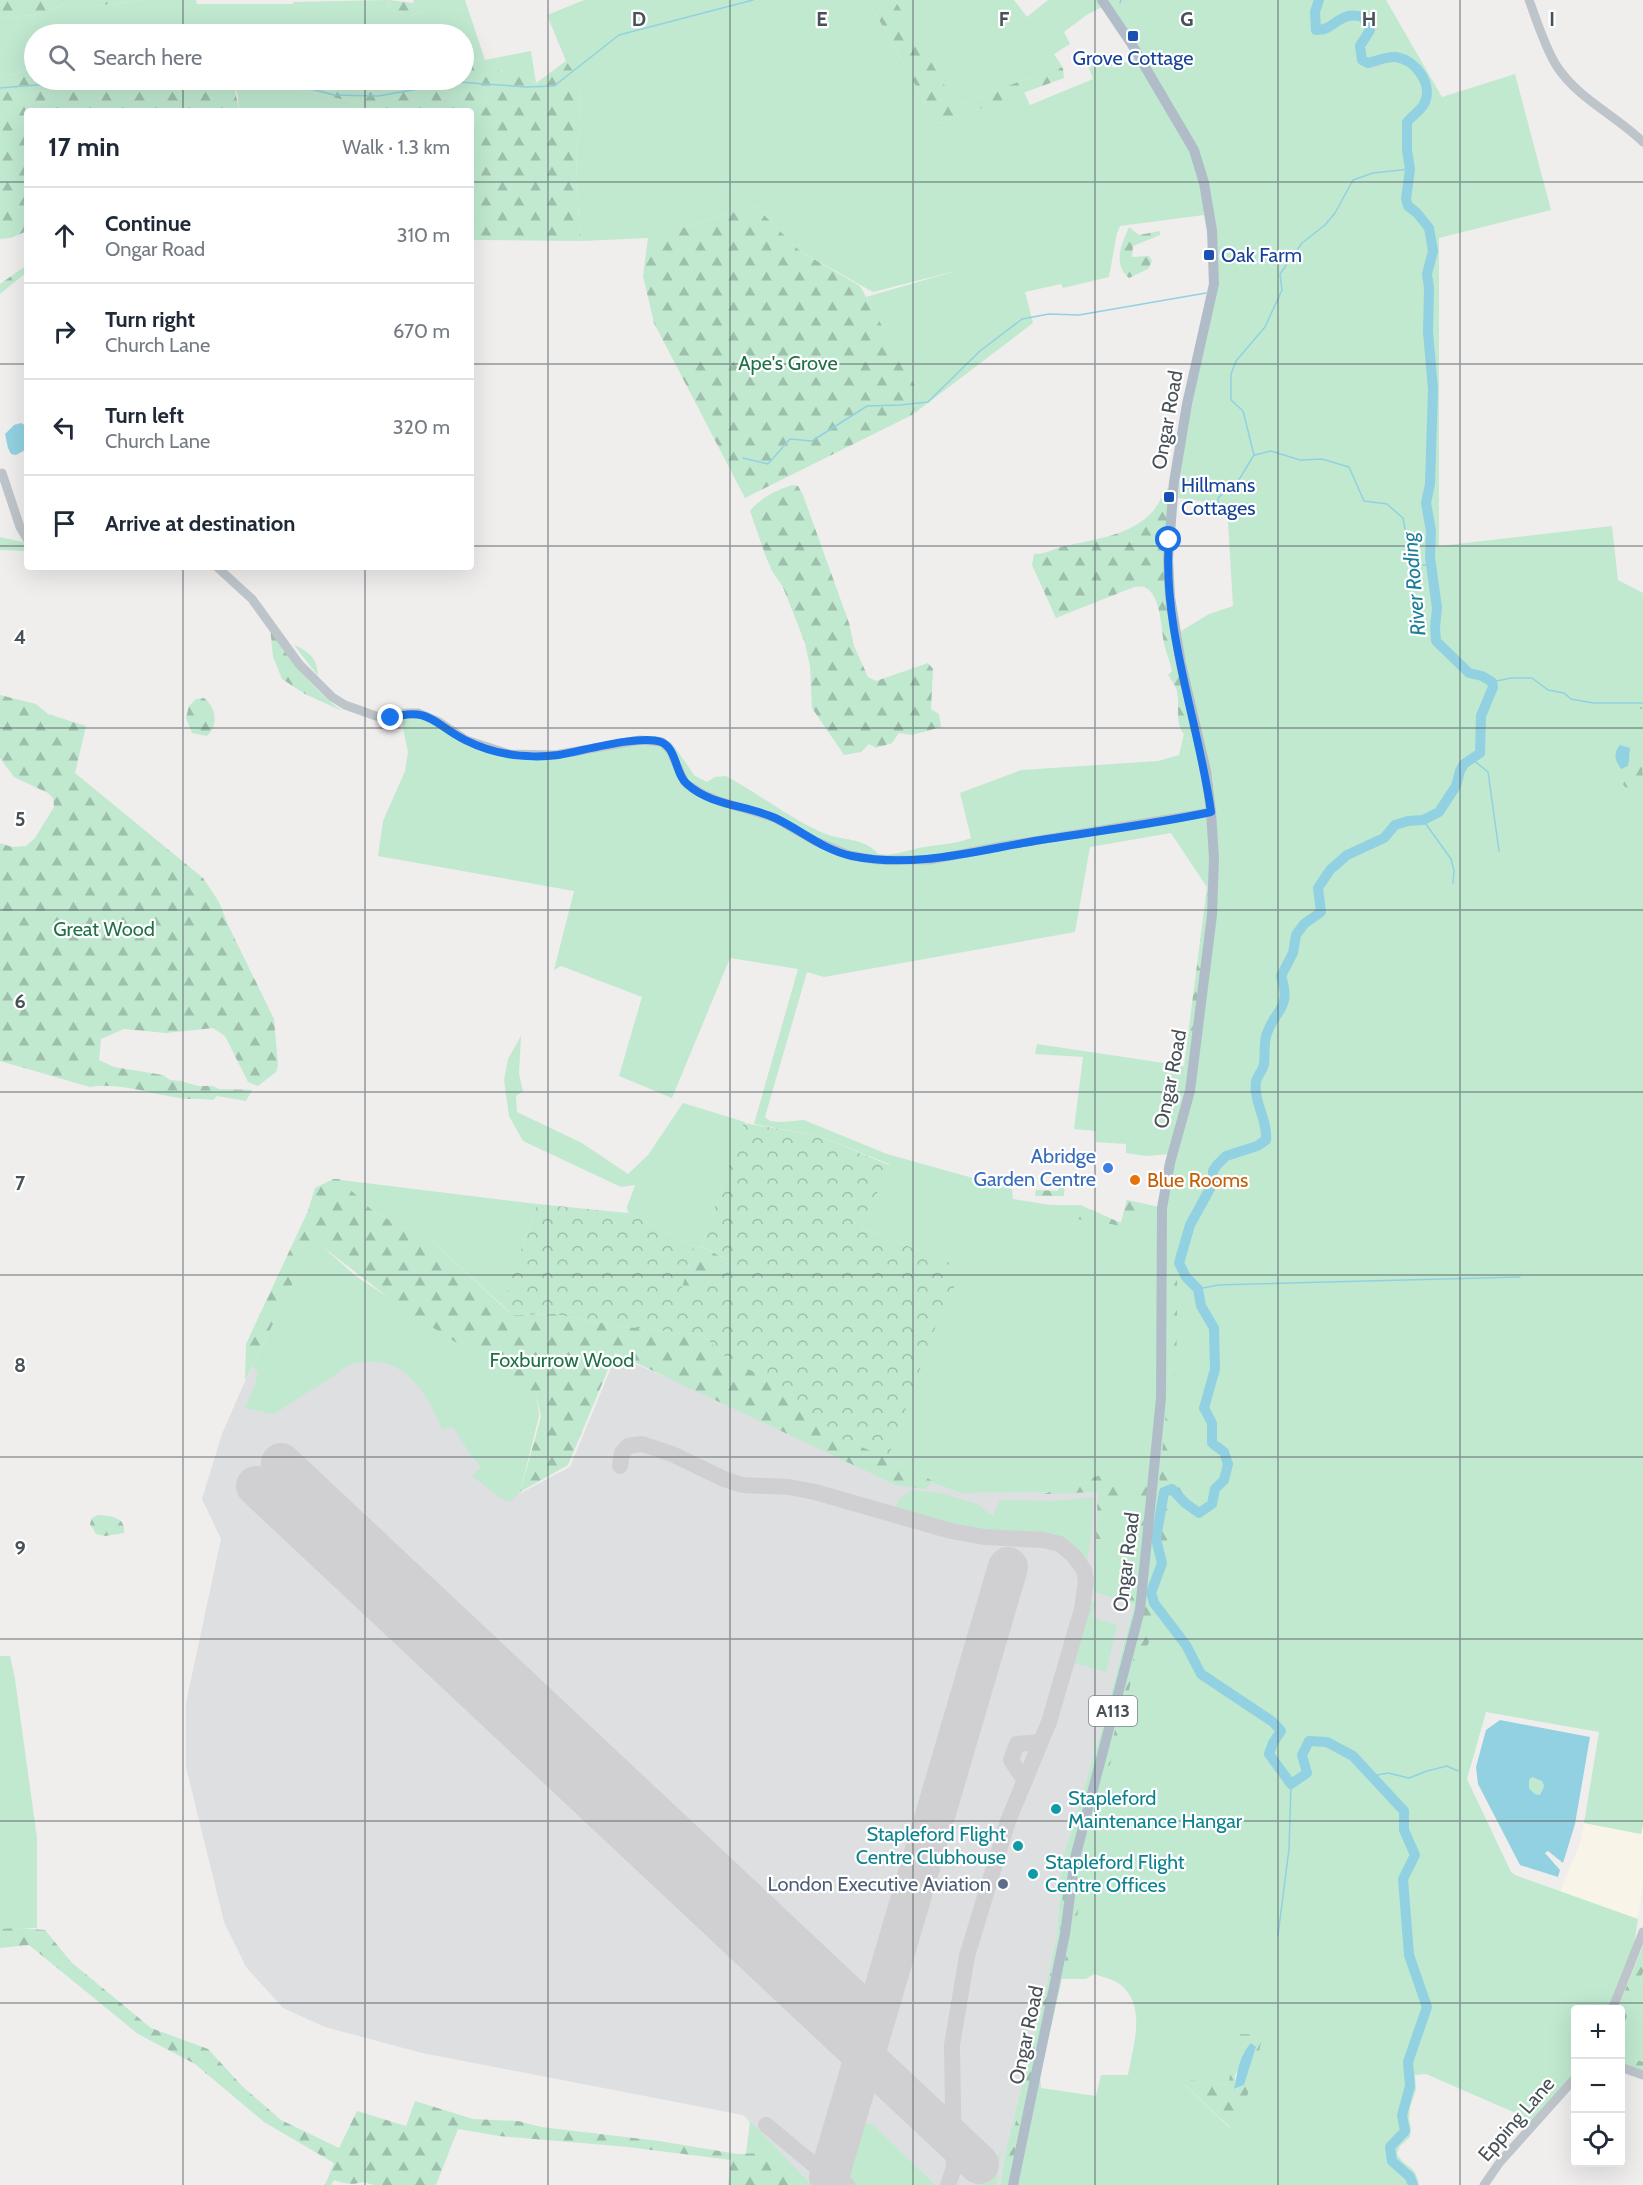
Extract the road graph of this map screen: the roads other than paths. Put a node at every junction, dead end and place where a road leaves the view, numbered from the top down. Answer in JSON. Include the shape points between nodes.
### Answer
{"nodes":[{"id":1,"x":1102,"y":0,"type":"edge"},
{"id":2,"x":1529,"y":0,"type":"edge"},
{"id":3,"x":1643,"y":142,"type":"edge"},
{"id":4,"x":2,"y":473,"type":"dead end"},
{"id":5,"x":24,"y":536,"type":"edge"},
{"id":6,"x":221,"y":570,"type":"edge"},
{"id":7,"x":1211,"y":812,"type":"junction"},
{"id":8,"x":1643,"y":1932,"type":"edge"},
{"id":9,"x":1614,"y":2005,"type":"edge"},
{"id":10,"x":1625,"y":2069,"type":"edge"},
{"id":11,"x":1643,"y":2075,"type":"edge"},
{"id":12,"x":1571,"y":2082,"type":"edge"},
{"id":13,"x":1013,"y":2185,"type":"edge"},
{"id":14,"x":1484,"y":2185,"type":"edge"}],
"edges":[{"from":1,"to":7,"type":"main road","name":"Ongar Road","number":"A113","via":[[1194,150],[1212,230],[1214,284],[1187,404],[1174,482],[1168,559],[1170,597]]},
{"from":2,"to":3,"type":"street","via":[[1550,53],[1564,76]]},
{"from":4,"to":5,"type":"street"},
{"from":6,"to":7,"type":"street","via":[[252,599],[299,664],[345,705],[391,718],[418,713],[466,740],[509,754],[555,755],[640,740],[662,742],[670,750],[685,783],[703,794],[775,818],[822,845],[849,855],[877,860],[930,860]]},
{"from":7,"to":13,"type":"main road","name":"Ongar Road","number":"A113","via":[[1214,858],[1206,970],[1190,1091],[1162,1209],[1161,1398],[1140,1610],[1075,1858],[1065,1934]]},
{"from":8,"to":9,"type":"street"},
{"from":10,"to":11,"type":"street"},
{"from":12,"to":14,"type":"street","name":"Epping Lane"}]}
